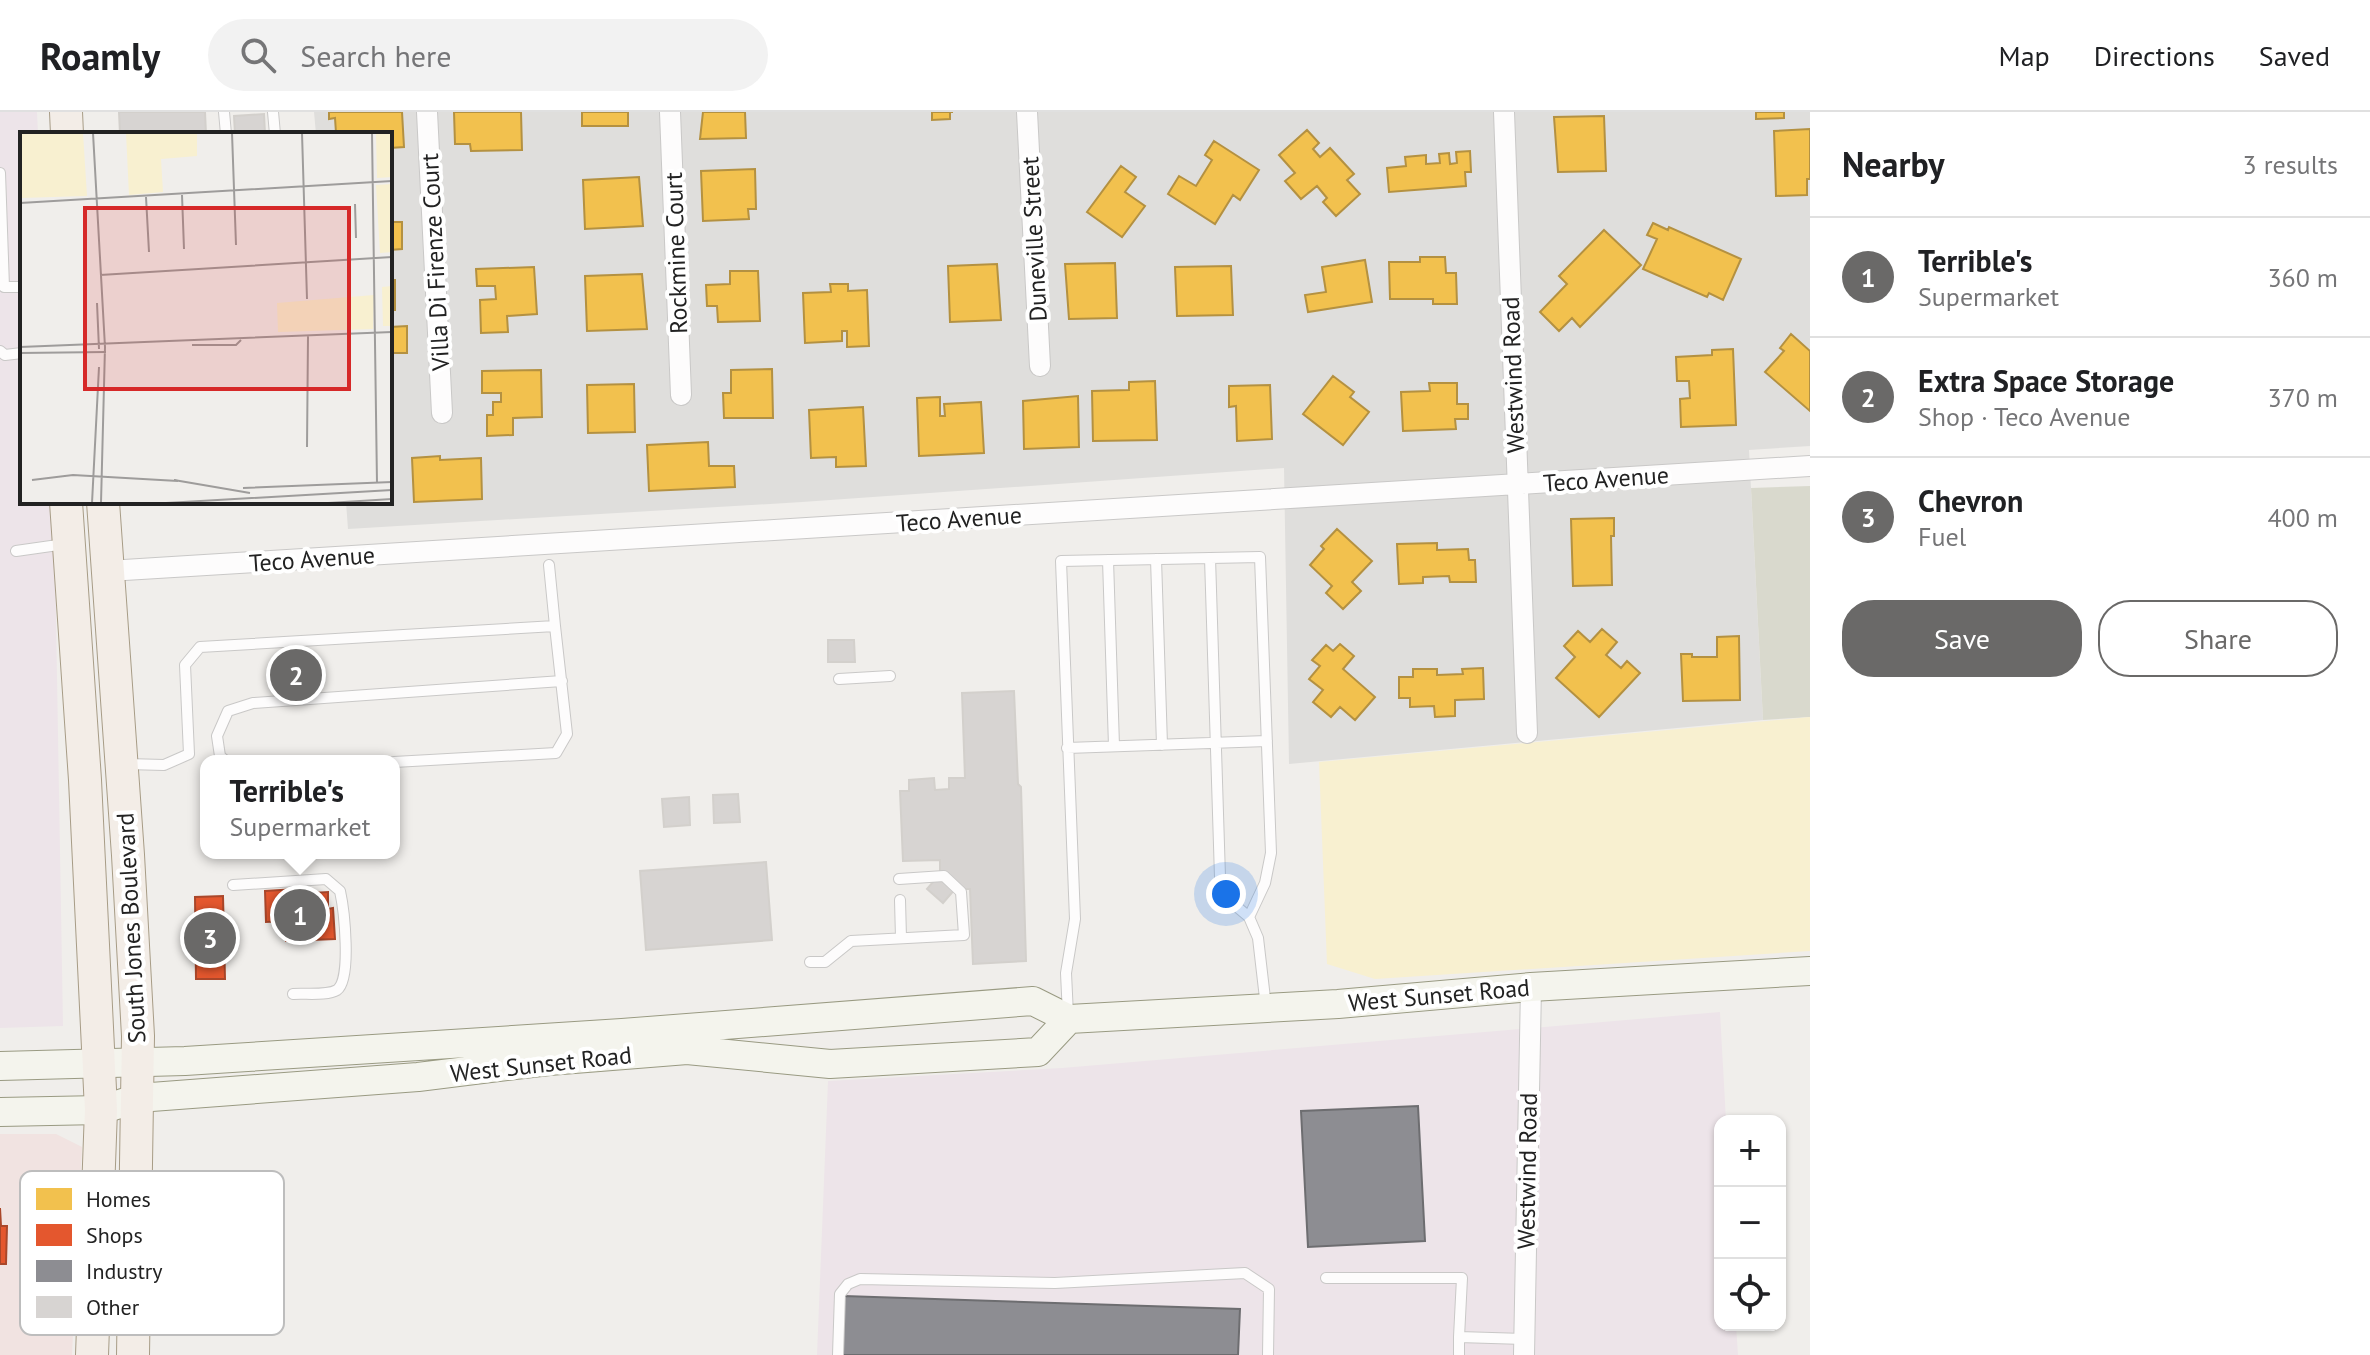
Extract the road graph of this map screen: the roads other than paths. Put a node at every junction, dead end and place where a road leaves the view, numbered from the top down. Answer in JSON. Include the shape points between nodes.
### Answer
{"nodes":[{"id":1,"x":66,"y":112,"type":"edge"},
{"id":2,"x":224,"y":112,"type":"edge"},
{"id":3,"x":273,"y":112,"type":"edge"},
{"id":4,"x":427,"y":112,"type":"edge"},
{"id":5,"x":670,"y":112,"type":"edge"},
{"id":6,"x":1027,"y":112,"type":"edge"},
{"id":7,"x":1504,"y":112,"type":"edge"},
{"id":8,"x":67,"y":132,"type":"edge"},
{"id":9,"x":226,"y":132,"type":"edge"},
{"id":10,"x":275,"y":132,"type":"edge"},
{"id":11,"x":0,"y":173,"type":"edge"},
{"id":12,"x":2,"y":287,"type":"edge"},
{"id":13,"x":0,"y":351,"type":"edge"},
{"id":14,"x":20,"y":353,"type":"edge"},
{"id":15,"x":1040,"y":366,"type":"dead end"},
{"id":16,"x":681,"y":395,"type":"dead end"},
{"id":17,"x":442,"y":413,"type":"dead end"},
{"id":18,"x":1810,"y":466,"type":"edge"},
{"id":19,"x":1517,"y":485,"type":"junction"},
{"id":20,"x":66,"y":504,"type":"edge"},
{"id":21,"x":103,"y":504,"type":"edge"},
{"id":22,"x":69,"y":544,"type":"junction"},
{"id":23,"x":16,"y":551,"type":"dead end"},
{"id":24,"x":1210,"y":558,"type":"junction"},
{"id":25,"x":1156,"y":559,"type":"junction"},
{"id":26,"x":1108,"y":560,"type":"junction"},
{"id":27,"x":549,"y":565,"type":"dead end"},
{"id":28,"x":108,"y":571,"type":"junction"},
{"id":29,"x":555,"y":626,"type":"junction"},
{"id":30,"x":890,"y":676,"type":"dead end"},
{"id":31,"x":839,"y":679,"type":"dead end"},
{"id":32,"x":562,"y":681,"type":"junction"},
{"id":33,"x":1527,"y":733,"type":"dead end"},
{"id":34,"x":1267,"y":741,"type":"junction"},
{"id":35,"x":1216,"y":743,"type":"junction"},
{"id":36,"x":1162,"y":745,"type":"junction"},
{"id":37,"x":1114,"y":746,"type":"junction"},
{"id":38,"x":1067,"y":748,"type":"junction"},
{"id":39,"x":220,"y":755,"type":"edge"},
{"id":40,"x":400,"y":762,"type":"edge"},
{"id":41,"x":121,"y":763,"type":"junction"},
{"id":42,"x":899,"y":879,"type":"dead end"},
{"id":43,"x":233,"y":885,"type":"dead end"},
{"id":44,"x":900,"y":900,"type":"dead end"},
{"id":45,"x":1249,"y":917,"type":"junction"},
{"id":46,"x":901,"y":938,"type":"junction"},
{"id":47,"x":810,"y":962,"type":"dead end"},
{"id":48,"x":1810,"y":971,"type":"edge"},
{"id":49,"x":1531,"y":987,"type":"junction"},
{"id":50,"x":293,"y":994,"type":"dead end"},
{"id":51,"x":1266,"y":1009,"type":"junction"},
{"id":52,"x":1069,"y":1019,"type":"junction"},
{"id":53,"x":138,"y":1064,"type":"junction"},
{"id":54,"x":98,"y":1065,"type":"junction"},
{"id":55,"x":0,"y":1066,"type":"edge"},
{"id":56,"x":138,"y":1098,"type":"junction"},
{"id":57,"x":101,"y":1110,"type":"junction"},
{"id":58,"x":0,"y":1112,"type":"edge"},
{"id":59,"x":99,"y":1171,"type":"edge"},
{"id":60,"x":137,"y":1171,"type":"edge"},
{"id":61,"x":1326,"y":1278,"type":"dead end"},
{"id":62,"x":93,"y":1335,"type":"edge"},
{"id":63,"x":133,"y":1335,"type":"edge"},
{"id":64,"x":1459,"y":1337,"type":"junction"},
{"id":65,"x":1524,"y":1347,"type":"edge"},
{"id":66,"x":92,"y":1355,"type":"edge"},
{"id":67,"x":133,"y":1355,"type":"edge"},
{"id":68,"x":838,"y":1355,"type":"edge"},
{"id":69,"x":1268,"y":1355,"type":"edge"},
{"id":70,"x":1459,"y":1355,"type":"edge"}],
"edges":[{"from":1,"to":8,"type":"main road"},
{"from":2,"to":9,"type":"lane"},
{"from":3,"to":10,"type":"lane"},
{"from":4,"to":17,"type":"street","name":"Villa Di Firenze Court"},
{"from":5,"to":16,"type":"street","name":"Rockmine Court"},
{"from":6,"to":15,"type":"street","name":"Duneville Street"},
{"from":7,"to":19,"type":"street","name":"Westwind Road"},
{"from":11,"to":12,"type":"lane"},
{"from":13,"to":14,"type":"lane"},
{"from":18,"to":19,"type":"street","name":"Teco Avenue"},
{"from":19,"to":28,"type":"street","name":"Teco Avenue"},
{"from":19,"to":33,"type":"street","name":"Westwind Road"},
{"from":20,"to":22,"type":"main road","name":"South Jones Boulevard"},
{"from":21,"to":28,"type":"main road","name":"South Jones Boulevard"},
{"from":22,"to":23,"type":"lane"},
{"from":22,"to":54,"type":"main road","name":"South Jones Boulevard"},
{"from":24,"to":25,"type":"lane"},
{"from":24,"to":34,"type":"lane","via":[[1260,557]]},
{"from":24,"to":35,"type":"lane"},
{"from":25,"to":26,"type":"lane"},
{"from":25,"to":36,"type":"lane"},
{"from":26,"to":37,"type":"lane"},
{"from":26,"to":38,"type":"lane","via":[[1061,561]]},
{"from":27,"to":29,"type":"lane"},
{"from":28,"to":41,"type":"main road","name":"South Jones Boulevard"},
{"from":29,"to":32,"type":"lane"},
{"from":29,"to":41,"type":"lane","via":[[200,647],[185,665],[189,754],[164,765]]},
{"from":30,"to":31,"type":"lane"},
{"from":32,"to":39,"type":"lane","via":[[253,703],[228,711],[217,736]]},
{"from":32,"to":40,"type":"lane","via":[[567,734],[556,753]]},
{"from":34,"to":35,"type":"lane"},
{"from":34,"to":45,"type":"lane","via":[[1271,853],[1265,883]]},
{"from":35,"to":36,"type":"lane"},
{"from":35,"to":45,"type":"lane","via":[[1220,877],[1230,901]]},
{"from":36,"to":37,"type":"lane"},
{"from":37,"to":38,"type":"lane"},
{"from":38,"to":52,"type":"lane","via":[[1075,919],[1066,973]]},
{"from":41,"to":53,"type":"main road","name":"South Jones Boulevard"},
{"from":42,"to":46,"type":"lane","via":[[944,876],[961,892],[964,935]]},
{"from":43,"to":50,"type":"lane","via":[[326,879],[340,891],[345,958],[341,986],[334,992]]},
{"from":44,"to":46,"type":"lane"},
{"from":45,"to":51,"type":"lane","via":[[1258,938]]},
{"from":46,"to":47,"type":"lane","via":[[851,941],[825,962]]},
{"from":48,"to":49,"type":"main road","name":"West Sunset Road"},
{"from":49,"to":51,"type":"main road","name":"West Sunset Road"},
{"from":49,"to":65,"type":"street","name":"Westwind Road"},
{"from":51,"to":52,"type":"main road","name":"West Sunset Road"},
{"from":52,"to":53,"type":"main road","name":"West Sunset Road","via":[[1033,1001]]},
{"from":52,"to":56,"type":"main road","name":"West Sunset Road","via":[[1038,1052],[830,1064],[687,1050]]},
{"from":53,"to":54,"type":"main road","name":"West Sunset Road"},
{"from":53,"to":56,"type":"main road","name":"South Jones Boulevard"},
{"from":54,"to":55,"type":"main road","name":"West Sunset Road"},
{"from":54,"to":57,"type":"main road","name":"South Jones Boulevard"},
{"from":56,"to":57,"type":"main road","name":"West Sunset Road"},
{"from":56,"to":60,"type":"main road","name":"South Jones Boulevard"},
{"from":57,"to":58,"type":"main road","name":"West Sunset Road"},
{"from":57,"to":59,"type":"main road","name":"South Jones Boulevard"},
{"from":61,"to":64,"type":"lane","via":[[1462,1278]]},
{"from":62,"to":66,"type":"main road","name":"South Jones Boulevard"},
{"from":63,"to":67,"type":"main road","name":"South Jones Boulevard"},
{"from":64,"to":65,"type":"lane"},
{"from":64,"to":70,"type":"lane"},
{"from":68,"to":69,"type":"lane","via":[[840,1294],[860,1279],[1055,1283],[1245,1273],[1269,1289]]}]}
